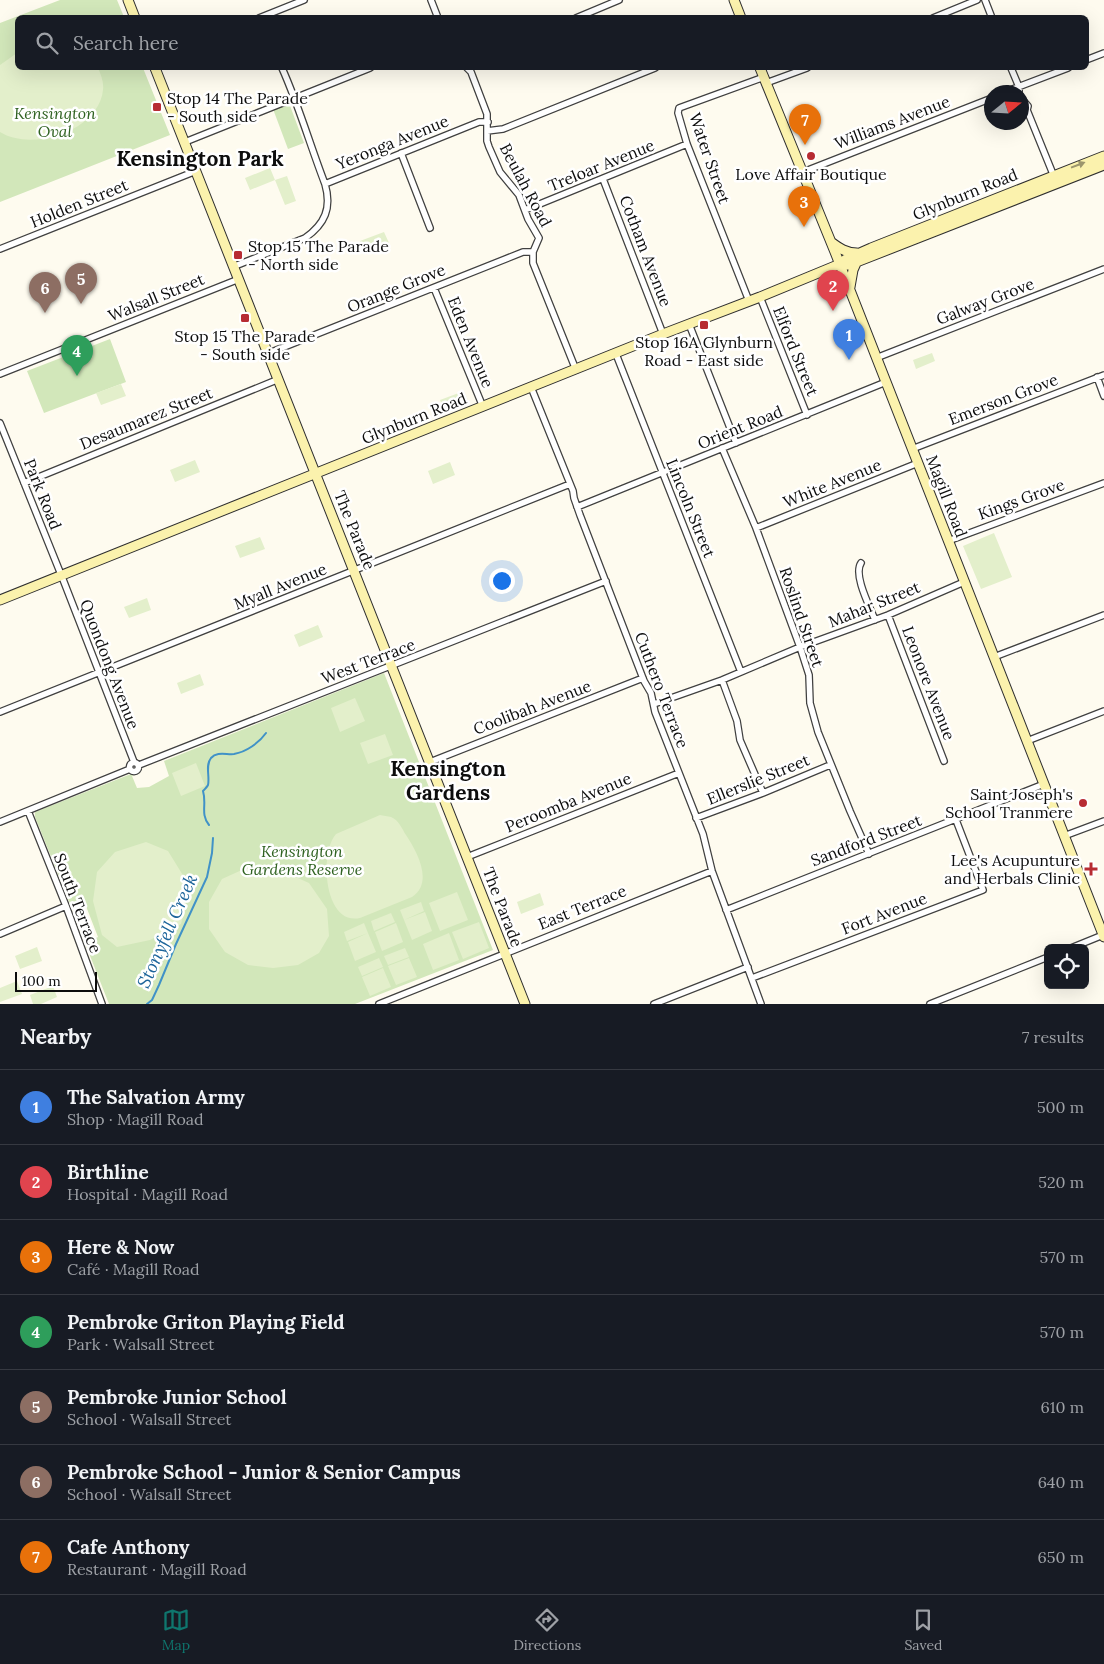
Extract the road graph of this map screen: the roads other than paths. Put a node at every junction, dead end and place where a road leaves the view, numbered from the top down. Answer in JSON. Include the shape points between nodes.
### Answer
{"nodes":[{"id":1,"x":128,"y":0,"type":"edge"},
{"id":2,"x":304,"y":0,"type":"edge"},
{"id":3,"x":431,"y":0,"type":"edge"},
{"id":4,"x":619,"y":0,"type":"edge"},
{"id":5,"x":734,"y":0,"type":"edge"},
{"id":6,"x":977,"y":0,"type":"edge"},
{"id":7,"x":985,"y":0,"type":"edge"},
{"id":8,"x":134,"y":15,"type":"edge"},
{"id":9,"x":265,"y":15,"type":"edge"},
{"id":10,"x":437,"y":15,"type":"edge"},
{"id":11,"x":583,"y":15,"type":"edge"},
{"id":12,"x":740,"y":15,"type":"edge"},
{"id":13,"x":940,"y":15,"type":"edge"},
{"id":14,"x":991,"y":15,"type":"edge"},
{"id":15,"x":1104,"y":54,"type":"edge"},
{"id":16,"x":1089,"y":59,"type":"edge"},
{"id":17,"x":156,"y":70,"type":"edge"},
{"id":18,"x":283,"y":70,"type":"edge"},
{"id":19,"x":365,"y":70,"type":"edge"},
{"id":20,"x":470,"y":70,"type":"edge"},
{"id":21,"x":650,"y":70,"type":"edge"},
{"id":22,"x":761,"y":70,"type":"edge"},
{"id":23,"x":799,"y":70,"type":"edge"},
{"id":24,"x":1012,"y":70,"type":"edge"},
{"id":25,"x":1064,"y":70,"type":"edge"},
{"id":26,"x":765,"y":80,"type":"junction"},
{"id":27,"x":1017,"y":85,"type":"edge"},
{"id":28,"x":1029,"y":86,"type":"edge"},
{"id":29,"x":295,"y":97,"type":"junction"},
{"id":30,"x":984,"y":101,"type":"edge"},
{"id":31,"x":1029,"y":109,"type":"edge"},
{"id":32,"x":488,"y":122,"type":"junction"},
{"id":33,"x":487,"y":131,"type":"junction"},
{"id":34,"x":184,"y":142,"type":"junction"},
{"id":35,"x":687,"y":144,"type":"junction"},
{"id":36,"x":401,"y":152,"type":"junction"},
{"id":37,"x":1104,"y":156,"type":"edge"},
{"id":38,"x":1104,"y":165,"type":"edge"},
{"id":39,"x":196,"y":171,"type":"junction"},
{"id":40,"x":803,"y":172,"type":"junction"},
{"id":41,"x":603,"y":179,"type":"junction"},
{"id":42,"x":1054,"y":179,"type":"junction"},
{"id":43,"x":325,"y":184,"type":"junction"},
{"id":44,"x":525,"y":210,"type":"junction"},
{"id":45,"x":430,"y":228,"type":"dead end"},
{"id":46,"x":831,"y":242,"type":"junction"},
{"id":47,"x":0,"y":249,"type":"edge"},
{"id":48,"x":533,"y":252,"type":"junction"},
{"id":49,"x":857,"y":257,"type":"junction"},
{"id":50,"x":840,"y":264,"type":"junction"},
{"id":51,"x":235,"y":266,"type":"junction"},
{"id":52,"x":1104,"y":269,"type":"edge"},
{"id":53,"x":240,"y":279,"type":"junction"},
{"id":54,"x":434,"y":288,"type":"junction"},
{"id":55,"x":849,"y":289,"type":"junction"},
{"id":56,"x":760,"y":297,"type":"junction"},
{"id":57,"x":749,"y":301,"type":"junction"},
{"id":58,"x":689,"y":324,"type":"junction"},
{"id":59,"x":663,"y":334,"type":"junction"},
{"id":60,"x":269,"y":353,"type":"junction"},
{"id":61,"x":616,"y":354,"type":"junction"},
{"id":62,"x":876,"y":358,"type":"junction"},
{"id":63,"x":576,"y":370,"type":"junction"},
{"id":64,"x":0,"y":374,"type":"edge"},
{"id":65,"x":1104,"y":374,"type":"edge"},
{"id":66,"x":1097,"y":377,"type":"junction"},
{"id":67,"x":279,"y":379,"type":"junction"},
{"id":68,"x":886,"y":382,"type":"junction"},
{"id":69,"x":531,"y":387,"type":"junction"},
{"id":70,"x":1104,"y":396,"type":"edge"},
{"id":71,"x":483,"y":407,"type":"junction"},
{"id":72,"x":807,"y":415,"type":"junction"},
{"id":73,"x":0,"y":426,"type":"edge"},
{"id":74,"x":736,"y":443,"type":"junction"},
{"id":75,"x":722,"y":448,"type":"junction"},
{"id":76,"x":912,"y":449,"type":"junction"},
{"id":77,"x":918,"y":463,"type":"junction"},
{"id":78,"x":317,"y":473,"type":"junction"},
{"id":79,"x":662,"y":473,"type":"junction"},
{"id":80,"x":24,"y":482,"type":"junction"},
{"id":81,"x":1104,"y":483,"type":"edge"},
{"id":82,"x":570,"y":484,"type":"junction"},
{"id":83,"x":577,"y":506,"type":"junction"},
{"id":84,"x":756,"y":528,"type":"junction"},
{"id":85,"x":948,"y":541,"type":"junction"},
{"id":86,"x":861,"y":563,"type":"dead end"},
{"id":87,"x":355,"y":570,"type":"junction"},
{"id":88,"x":61,"y":576,"type":"junction"},
{"id":89,"x":606,"y":581,"type":"junction"},
{"id":90,"x":964,"y":582,"type":"junction"},
{"id":91,"x":0,"y":600,"type":"edge"},
{"id":92,"x":888,"y":615,"type":"junction"},
{"id":93,"x":1104,"y":615,"type":"edge"},
{"id":94,"x":874,"y":620,"type":"junction"},
{"id":95,"x":800,"y":647,"type":"junction"},
{"id":96,"x":994,"y":657,"type":"junction"},
{"id":97,"x":392,"y":666,"type":"junction"},
{"id":98,"x":741,"y":672,"type":"junction"},
{"id":99,"x":98,"y":674,"type":"junction"},
{"id":100,"x":643,"y":678,"type":"junction"},
{"id":101,"x":722,"y":680,"type":"junction"},
{"id":102,"x":654,"y":704,"type":"junction"},
{"id":103,"x":1104,"y":711,"type":"edge"},
{"id":104,"x":0,"y":712,"type":"edge"},
{"id":105,"x":1027,"y":741,"type":"junction"},
{"id":106,"x":944,"y":761,"type":"dead end"},
{"id":107,"x":430,"y":762,"type":"junction"},
{"id":108,"x":136,"y":763,"type":"junction"},
{"id":109,"x":830,"y":765,"type":"junction"},
{"id":110,"x":679,"y":774,"type":"junction"},
{"id":111,"x":1044,"y":784,"type":"junction"},
{"id":112,"x":763,"y":793,"type":"junction"},
{"id":113,"x":28,"y":811,"type":"junction"},
{"id":114,"x":696,"y":818,"type":"junction"},
{"id":115,"x":956,"y":820,"type":"junction"},
{"id":116,"x":1104,"y":821,"type":"edge"},
{"id":117,"x":0,"y":822,"type":"edge"},
{"id":118,"x":1064,"y":836,"type":"junction"},
{"id":119,"x":869,"y":854,"type":"junction"},
{"id":120,"x":467,"y":857,"type":"junction"},
{"id":121,"x":712,"y":871,"type":"junction"},
{"id":122,"x":66,"y":906,"type":"junction"},
{"id":123,"x":726,"y":910,"type":"junction"},
{"id":124,"x":1103,"y":931,"type":"edge"},
{"id":125,"x":0,"y":934,"type":"edge"},
{"id":126,"x":1079,"y":944,"type":"edge"},
{"id":127,"x":505,"y":953,"type":"junction"},
{"id":128,"x":1044,"y":959,"type":"edge"},
{"id":129,"x":748,"y":966,"type":"junction"},
{"id":130,"x":752,"y":978,"type":"junction"},
{"id":131,"x":102,"y":1004,"type":"edge"},
{"id":132,"x":379,"y":1004,"type":"edge"},
{"id":133,"x":525,"y":1004,"type":"edge"},
{"id":134,"x":654,"y":1004,"type":"edge"},
{"id":135,"x":761,"y":1004,"type":"edge"},
{"id":136,"x":930,"y":1004,"type":"edge"}],
"edges":[{"from":1,"to":8,"type":"main road"},
{"from":2,"to":9,"type":"street"},
{"from":3,"to":10,"type":"street"},
{"from":4,"to":11,"type":"street"},
{"from":5,"to":12,"type":"main road"},
{"from":6,"to":13,"type":"street"},
{"from":7,"to":14,"type":"street"},
{"from":15,"to":16,"type":"street"},
{"from":17,"to":34,"type":"main road","name":"The Parade"},
{"from":18,"to":29,"type":"street"},
{"from":19,"to":29,"type":"street"},
{"from":20,"to":32,"type":"street","name":"Beulah Road"},
{"from":21,"to":33,"type":"street","via":[[503,129]]},
{"from":22,"to":26,"type":"main road","name":"Magill Road"},
{"from":23,"to":26,"type":"street"},
{"from":24,"to":27,"type":"street"},
{"from":25,"to":28,"type":"street"},
{"from":26,"to":35,"type":"street","name":"Water Street","via":[[679,108]]},
{"from":26,"to":40,"type":"main road","name":"Magill Road"},
{"from":29,"to":34,"type":"street"},
{"from":29,"to":43,"type":"street"},
{"from":30,"to":40,"type":"street","name":"Williams Avenue"},
{"from":31,"to":42,"type":"street"},
{"from":32,"to":33,"type":"street","name":"Beulah Road"},
{"from":32,"to":36,"type":"street","name":"Yeronga Avenue","via":[[479,122]]},
{"from":33,"to":44,"type":"street","name":"Beulah Road","via":[[489,147],[500,172],[517,192]]},
{"from":34,"to":39,"type":"main road","name":"The Parade"},
{"from":35,"to":41,"type":"street","name":"Treloar Avenue"},
{"from":35,"to":57,"type":"street","name":"Water Street"},
{"from":36,"to":43,"type":"street","name":"Yeronga Avenue"},
{"from":36,"to":45,"type":"street"},
{"from":42,"to":37,"type":"main road","name":"Glynburn Road","one_way":true},
{"from":38,"to":42,"type":"main road","name":"Glynburn Road"},
{"from":39,"to":47,"type":"street","name":"Holden Street"},
{"from":39,"to":51,"type":"main road","name":"The Parade"},
{"from":40,"to":46,"type":"main road","name":"Magill Road"},
{"from":41,"to":44,"type":"street","name":"Treloar Avenue"},
{"from":41,"to":59,"type":"street","name":"Cotham Avenue"},
{"from":42,"to":49,"type":"main road","name":"Glynburn Road"},
{"from":43,"to":51,"type":"street","name":"Yeronga Avenue","via":[[326,211],[323,222],[315,231]]},
{"from":44,"to":48,"type":"street","name":"Beulah Road","via":[[539,238]]},
{"from":46,"to":49,"type":"main road"},
{"from":46,"to":50,"type":"main road","name":"Magill Road"},
{"from":48,"to":54,"type":"street","name":"Orange Grove","via":[[523,252]]},
{"from":48,"to":63,"type":"street","name":"Beulah Road","via":[[534,263]]},
{"from":49,"to":50,"type":"main road","name":"Glynburn Road"},
{"from":49,"to":55,"type":"main road"},
{"from":50,"to":55,"type":"main road","name":"Magill Road"},
{"from":50,"to":56,"type":"main road","name":"Glynburn Road"},
{"from":51,"to":53,"type":"main road","name":"The Parade"},
{"from":52,"to":62,"type":"street","name":"Galway Grove"},
{"from":53,"to":60,"type":"main road","name":"The Parade"},
{"from":53,"to":64,"type":"street","name":"Walsall Street"},
{"from":54,"to":60,"type":"street","name":"Orange Grove"},
{"from":54,"to":71,"type":"street","name":"Eden Avenue"},
{"from":55,"to":62,"type":"main road","name":"Magill Road"},
{"from":56,"to":57,"type":"main road","name":"Glynburn Road"},
{"from":56,"to":72,"type":"street","name":"Elford Street"},
{"from":57,"to":58,"type":"main road","name":"Glynburn Road"},
{"from":58,"to":59,"type":"main road","name":"Glynburn Road"},
{"from":58,"to":74,"type":"street"},
{"from":59,"to":61,"type":"main road","name":"Glynburn Road"},
{"from":60,"to":67,"type":"main road","name":"The Parade"},
{"from":61,"to":63,"type":"main road","name":"Glynburn Road"},
{"from":61,"to":79,"type":"street","name":"Lincoln Street"},
{"from":62,"to":68,"type":"main road","name":"Magill Road"},
{"from":63,"to":69,"type":"main road","name":"Glynburn Road"},
{"from":65,"to":66,"type":"street","name":"Emerson Grove"},
{"from":66,"to":70,"type":"street"},
{"from":66,"to":76,"type":"street","name":"Emerson Grove"},
{"from":67,"to":78,"type":"main road","name":"The Parade"},
{"from":67,"to":80,"type":"street","name":"Desaumarez Street"},
{"from":68,"to":72,"type":"street","name":"Orient Road"},
{"from":68,"to":76,"type":"main road","name":"Magill Road"},
{"from":69,"to":71,"type":"main road","name":"Glynburn Road"},
{"from":69,"to":82,"type":"street","name":"Cuthero Terrace"},
{"from":71,"to":78,"type":"main road","name":"Glynburn Road"},
{"from":72,"to":74,"type":"street","name":"Orient Road"},
{"from":73,"to":80,"type":"street","name":"Park Road"},
{"from":74,"to":75,"type":"street","name":"Orient Road"},
{"from":75,"to":79,"type":"street","name":"Orient Road"},
{"from":75,"to":84,"type":"street","name":"Roslind Street"},
{"from":76,"to":77,"type":"main road","name":"Magill Road"},
{"from":77,"to":84,"type":"street","name":"White Avenue"},
{"from":77,"to":85,"type":"main road","name":"Magill Road"},
{"from":78,"to":87,"type":"main road","name":"The Parade"},
{"from":78,"to":88,"type":"main road","name":"Glynburn Road"},
{"from":79,"to":83,"type":"street","name":"Orient Road"},
{"from":79,"to":98,"type":"street","name":"Lincoln Street"},
{"from":80,"to":88,"type":"street","name":"Park Road"},
{"from":81,"to":85,"type":"street","name":"Kings Grove"},
{"from":82,"to":83,"type":"street","name":"Cuthero Terrace"},
{"from":82,"to":87,"type":"street","name":"Myall Avenue"},
{"from":83,"to":89,"type":"street","name":"Cuthero Terrace"},
{"from":84,"to":95,"type":"street","name":"Roslind Street"},
{"from":85,"to":90,"type":"main road","name":"Magill Road"},
{"from":86,"to":94,"type":"street","via":[[859,578]]},
{"from":87,"to":97,"type":"main road","name":"The Parade"},
{"from":87,"to":99,"type":"street","name":"Myall Avenue"},
{"from":88,"to":91,"type":"main road","name":"Glynburn Road"},
{"from":88,"to":99,"type":"street","name":"Quondong Avenue"},
{"from":89,"to":97,"type":"street","name":"West Terrace"},
{"from":89,"to":100,"type":"street","name":"Cuthero Terrace"},
{"from":90,"to":92,"type":"street","name":"Mahar Street"},
{"from":90,"to":96,"type":"main road","name":"Magill Road"},
{"from":92,"to":94,"type":"street","name":"Mahar Street"},
{"from":92,"to":106,"type":"street","name":"Leonore Avenue"},
{"from":93,"to":96,"type":"street"},
{"from":94,"to":95,"type":"street","name":"Mahar Street"},
{"from":95,"to":98,"type":"street","name":"Mahar Street"},
{"from":95,"to":109,"type":"street","name":"Roslind Street","via":[[809,675],[810,703]]},
{"from":96,"to":105,"type":"main road","name":"Magill Road"},
{"from":97,"to":107,"type":"main road","name":"The Parade"},
{"from":97,"to":108,"type":"street","name":"West Terrace"},
{"from":98,"to":101,"type":"street","name":"Mahar Street"},
{"from":99,"to":104,"type":"street","name":"Myall Avenue"},
{"from":99,"to":108,"type":"street","name":"Quondong Avenue"},
{"from":100,"to":102,"type":"street","name":"Cuthero Terrace"},
{"from":100,"to":107,"type":"street","name":"Coolibah Avenue"},
{"from":101,"to":102,"type":"street","name":"Mahar Street"},
{"from":101,"to":112,"type":"street","via":[[737,721],[740,740]]},
{"from":102,"to":110,"type":"street","name":"Cuthero Terrace"},
{"from":103,"to":105,"type":"street"},
{"from":105,"to":111,"type":"main road","name":"Magill Road"},
{"from":107,"to":120,"type":"main road","name":"The Parade"},
{"from":108,"to":113,"type":"street","via":[[130,764],[130,769]]},
{"from":109,"to":112,"type":"street","name":"Ellerslie Street"},
{"from":109,"to":119,"type":"street","name":"Roslind Street"},
{"from":110,"to":114,"type":"street","name":"Cuthero Terrace"},
{"from":110,"to":120,"type":"street","name":"Peroomba Avenue"},
{"from":111,"to":115,"type":"street","name":"Sandford Street"},
{"from":111,"to":118,"type":"main road","name":"Magill Road"},
{"from":112,"to":114,"type":"street","name":"Ellerslie Street"},
{"from":113,"to":117,"type":"street"},
{"from":113,"to":122,"type":"street","name":"South Terrace"},
{"from":114,"to":121,"type":"street","name":"Cuthero Terrace"},
{"from":115,"to":119,"type":"street","name":"Sandford Street"},
{"from":115,"to":130,"type":"street","name":"Fort Avenue","via":[[983,890]]},
{"from":116,"to":118,"type":"street"},
{"from":118,"to":124,"type":"main road","name":"Magill Road"},
{"from":119,"to":123,"type":"street","name":"Sandford Street"},
{"from":120,"to":127,"type":"main road","name":"The Parade"},
{"from":121,"to":123,"type":"street","name":"Cuthero Terrace"},
{"from":121,"to":127,"type":"street","name":"East Terrace"},
{"from":122,"to":125,"type":"street"},
{"from":122,"to":131,"type":"street","name":"South Terrace"},
{"from":123,"to":129,"type":"street","name":"Cuthero Terrace"},
{"from":124,"to":126,"type":"street"},
{"from":127,"to":132,"type":"street","name":"East Terrace"},
{"from":127,"to":133,"type":"main road","name":"The Parade"},
{"from":128,"to":136,"type":"street"},
{"from":129,"to":130,"type":"street","name":"Cuthero Terrace"},
{"from":129,"to":134,"type":"street"},
{"from":130,"to":135,"type":"street","name":"Cuthero Terrace"}]}
